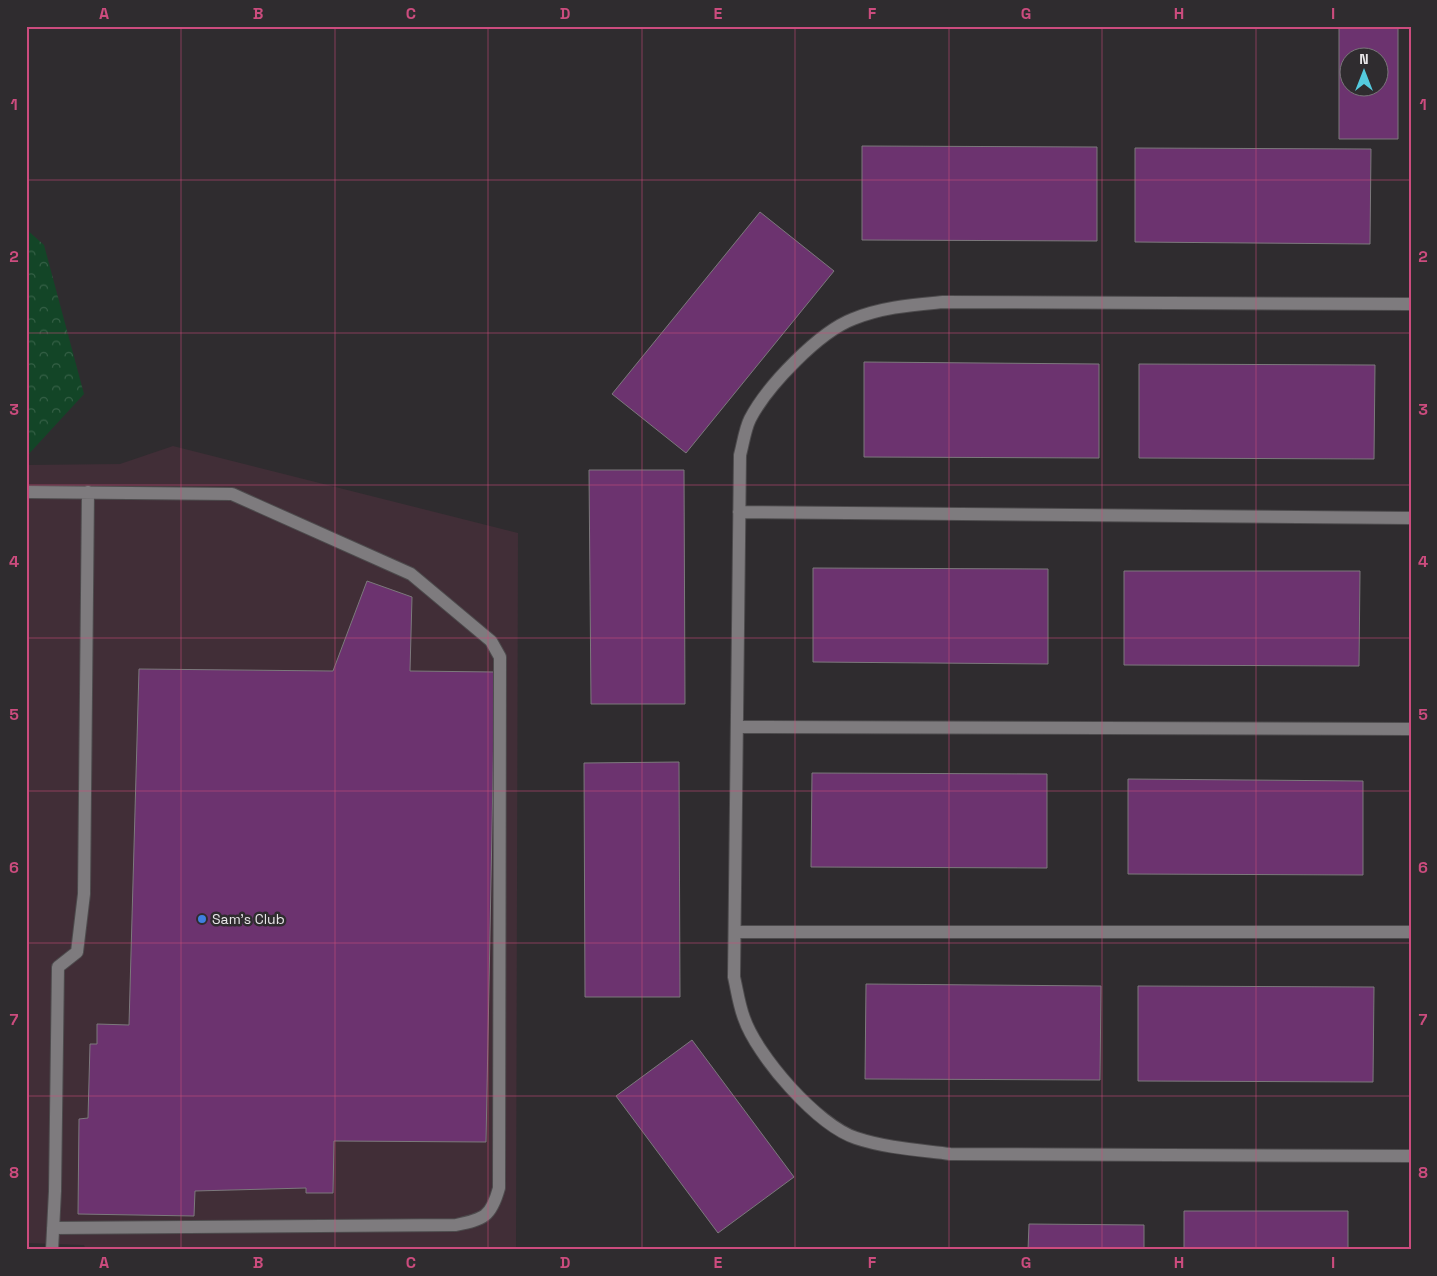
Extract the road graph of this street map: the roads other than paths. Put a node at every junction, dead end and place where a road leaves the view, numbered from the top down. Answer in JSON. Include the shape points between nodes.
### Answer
{"nodes":[{"id":1,"x":1411,"y":304,"type":"edge"},
{"id":2,"x":26,"y":492,"type":"edge"},
{"id":3,"x":88,"y":492,"type":"junction"},
{"id":4,"x":739,"y":512,"type":"junction"},
{"id":5,"x":1411,"y":518,"type":"edge"},
{"id":6,"x":737,"y":728,"type":"junction"},
{"id":7,"x":1411,"y":729,"type":"edge"},
{"id":8,"x":735,"y":932,"type":"junction"},
{"id":9,"x":1411,"y":932,"type":"edge"},
{"id":10,"x":1411,"y":1156,"type":"edge"},
{"id":11,"x":53,"y":1228,"type":"junction"},
{"id":12,"x":52,"y":1250,"type":"edge"}],
"edges":[{"from":1,"to":4,"type":"lane","via":[[943,302],[891,307],[852,319],[810,347],[776,381],[750,419],[740,455]]},
{"from":2,"to":3,"type":"lane"},
{"from":3,"to":11,"type":"lane","via":[[84,894],[77,952],[58,967]]},
{"from":3,"to":11,"type":"lane","via":[[232,494],[411,574],[491,641],[500,658],[499,1188],[494,1207],[482,1219],[456,1225]]},
{"from":4,"to":5,"type":"lane"},
{"from":4,"to":6,"type":"lane"},
{"from":6,"to":7,"type":"lane"},
{"from":6,"to":8,"type":"lane"},
{"from":8,"to":9,"type":"lane"},
{"from":8,"to":10,"type":"lane","via":[[734,977],[744,1019],[763,1052],[794,1094],[828,1124],[855,1138],[893,1147],[950,1154]]},
{"from":11,"to":12,"type":"lane"}]}
